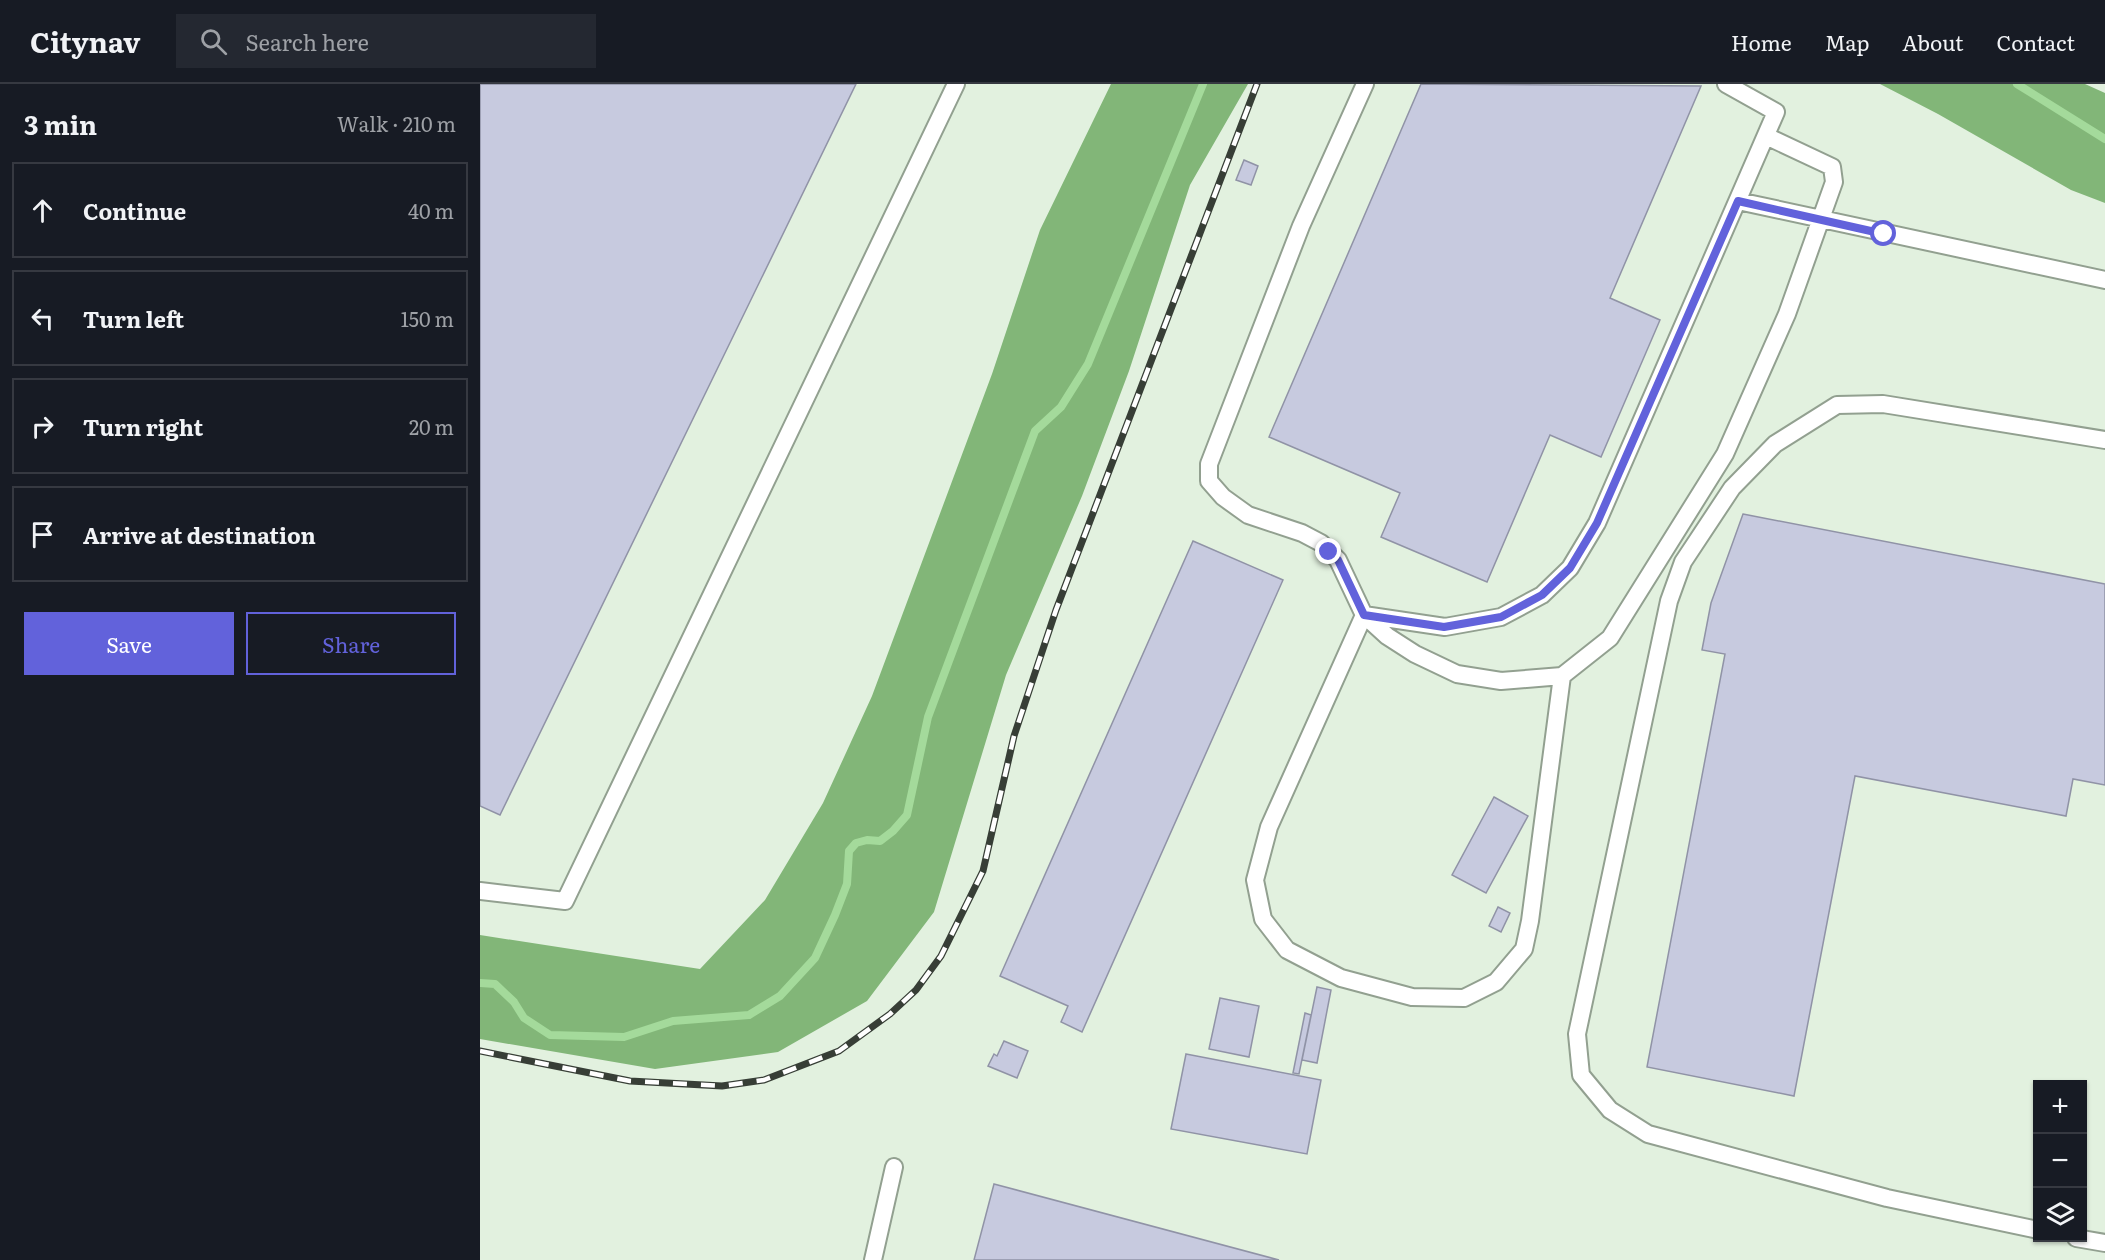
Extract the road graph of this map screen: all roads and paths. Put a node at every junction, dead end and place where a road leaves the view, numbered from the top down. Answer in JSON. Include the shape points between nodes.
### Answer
{"nodes":[{"id":1,"x":956,"y":84,"type":"edge"},
{"id":2,"x":1365,"y":84,"type":"edge"},
{"id":3,"x":1726,"y":84,"type":"edge"},
{"id":4,"x":1766,"y":136,"type":"junction"},
{"id":5,"x":1738,"y":201,"type":"junction"},
{"id":6,"x":1822,"y":222,"type":"junction"},
{"id":7,"x":2105,"y":280,"type":"edge"},
{"id":8,"x":2105,"y":440,"type":"edge"},
{"id":9,"x":1364,"y":615,"type":"junction"},
{"id":10,"x":1562,"y":676,"type":"junction"},
{"id":11,"x":480,"y":891,"type":"edge"},
{"id":12,"x":894,"y":1167,"type":"dead end"},
{"id":13,"x":2033,"y":1229,"type":"edge"},
{"id":14,"x":2087,"y":1240,"type":"edge"},
{"id":15,"x":2105,"y":1243,"type":"edge"},
{"id":16,"x":873,"y":1260,"type":"edge"}],
"edges":[{"from":1,"to":11,"type":"lane","via":[[565,902]]},
{"from":2,"to":9,"type":"lane","via":[[1301,226],[1209,464],[1209,481],[1223,497],[1248,515],[1302,533],[1338,560]]},
{"from":3,"to":4,"type":"lane","via":[[1776,112]]},
{"from":4,"to":5,"type":"lane"},
{"from":4,"to":6,"type":"lane","via":[[1832,167],[1834,182]]},
{"from":5,"to":6,"type":"lane"},
{"from":5,"to":9,"type":"lane","via":[[1597,523],[1570,568],[1542,595],[1501,617],[1444,627]]},
{"from":6,"to":7,"type":"lane"},
{"from":6,"to":10,"type":"lane","via":[[1787,314],[1725,454],[1610,638]]},
{"from":8,"to":13,"type":"lane","via":[[1883,404],[1837,405],[1775,444],[1732,488],[1683,562],[1669,601],[1577,1034],[1581,1075],[1610,1110],[1648,1134],[1898,1200]]},
{"from":9,"to":10,"type":"lane","via":[[1415,654],[1457,674],[1501,681]]},
{"from":9,"to":10,"type":"lane","via":[[1269,827],[1255,880],[1263,919],[1287,950],[1341,978],[1412,997],[1464,998],[1496,982],[1524,949]]},
{"from":12,"to":16,"type":"lane"},
{"from":14,"to":15,"type":"lane"}]}
